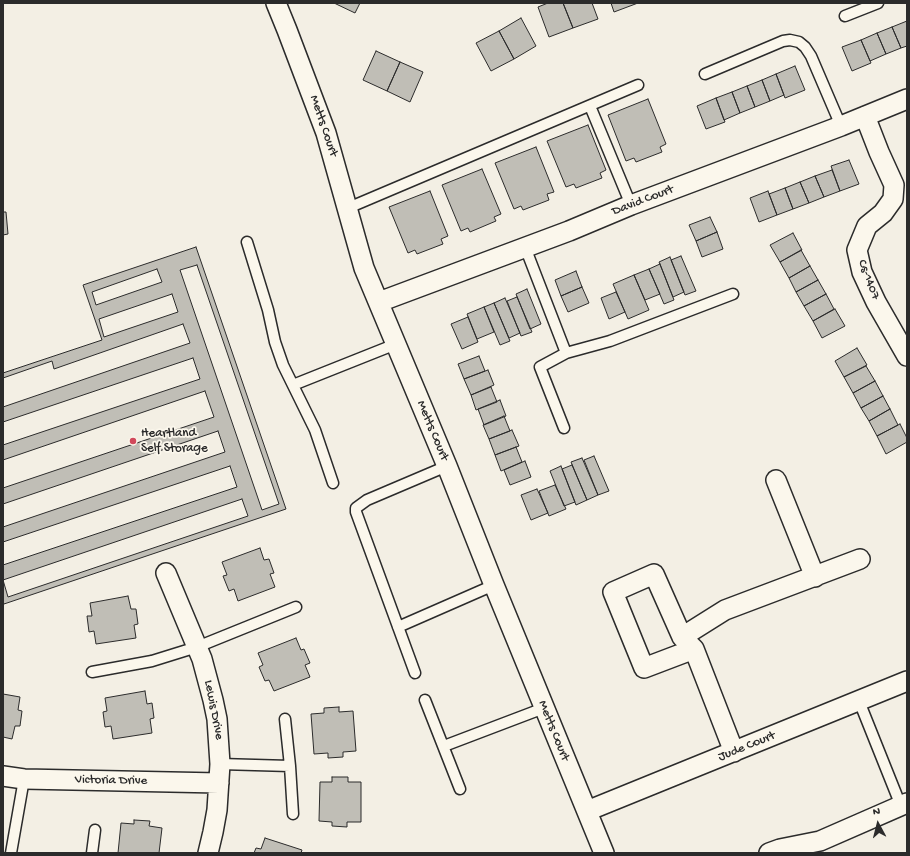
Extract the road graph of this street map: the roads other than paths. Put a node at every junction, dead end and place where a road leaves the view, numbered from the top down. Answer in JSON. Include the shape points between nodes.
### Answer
{"nodes":[{"id":1,"x":276,"y":3,"type":"edge"},
{"id":2,"x":878,"y":3,"type":"edge"},
{"id":3,"x":845,"y":16,"type":"dead end"},
{"id":4,"x":705,"y":74,"type":"dead end"},
{"id":5,"x":638,"y":85,"type":"dead end"},
{"id":6,"x":907,"y":99,"type":"edge"},
{"id":7,"x":590,"y":106,"type":"junction"},
{"id":8,"x":865,"y":116,"type":"junction"},
{"id":9,"x":841,"y":126,"type":"junction"},
{"id":10,"x":900,"y":188,"type":"edge"},
{"id":11,"x":632,"y":205,"type":"junction"},
{"id":12,"x":348,"y":208,"type":"junction"},
{"id":13,"x":247,"y":242,"type":"dead end"},
{"id":14,"x":525,"y":247,"type":"junction"},
{"id":15,"x":733,"y":294,"type":"dead end"},
{"id":16,"x":379,"y":302,"type":"junction"},
{"id":17,"x":396,"y":344,"type":"junction"},
{"id":18,"x":566,"y":353,"type":"junction"},
{"id":19,"x":907,"y":356,"type":"edge"},
{"id":20,"x":294,"y":385,"type":"junction"},
{"id":21,"x":564,"y":428,"type":"dead end"},
{"id":22,"x":447,"y":466,"type":"junction"},
{"id":23,"x":776,"y":480,"type":"dead end"},
{"id":24,"x":333,"y":484,"type":"dead end"},
{"id":25,"x":860,"y":559,"type":"dead end"},
{"id":26,"x":166,"y":573,"type":"dead end"},
{"id":27,"x":815,"y":577,"type":"junction"},
{"id":28,"x":494,"y":585,"type":"junction"},
{"id":29,"x":296,"y":607,"type":"dead end"},
{"id":30,"x":398,"y":627,"type":"junction"},
{"id":31,"x":688,"y":643,"type":"junction"},
{"id":32,"x":197,"y":647,"type":"junction"},
{"id":33,"x":92,"y":672,"type":"dead end"},
{"id":34,"x":415,"y":673,"type":"dead end"},
{"id":35,"x":907,"y":681,"type":"edge"},
{"id":36,"x":425,"y":700,"type":"dead end"},
{"id":37,"x":859,"y":701,"type":"junction"},
{"id":38,"x":544,"y":708,"type":"junction"},
{"id":39,"x":285,"y":719,"type":"dead end"},
{"id":40,"x":444,"y":746,"type":"junction"},
{"id":41,"x":734,"y":752,"type":"junction"},
{"id":42,"x":220,"y":764,"type":"junction"},
{"id":43,"x":290,"y":766,"type":"junction"},
{"id":44,"x":3,"y":776,"type":"edge"},
{"id":45,"x":24,"y":779,"type":"junction"},
{"id":46,"x":218,"y":783,"type":"junction"},
{"id":47,"x":460,"y":789,"type":"dead end"},
{"id":48,"x":904,"y":804,"type":"edge"},
{"id":49,"x":586,"y":811,"type":"junction"},
{"id":50,"x":293,"y":814,"type":"dead end"},
{"id":51,"x":95,"y":830,"type":"dead end"},
{"id":52,"x":11,"y":853,"type":"edge"},
{"id":53,"x":92,"y":853,"type":"edge"},
{"id":54,"x":208,"y":853,"type":"edge"},
{"id":55,"x":604,"y":853,"type":"edge"},
{"id":56,"x":769,"y":853,"type":"edge"}],
"edges":[{"from":1,"to":12,"type":"street","name":"Metts Court","via":[[326,133]]},
{"from":2,"to":3,"type":"lane"},
{"from":4,"to":9,"type":"lane","via":[[783,41],[799,42],[806,47],[811,56]]},
{"from":5,"to":7,"type":"lane"},
{"from":6,"to":8,"type":"street","name":"David Court"},
{"from":7,"to":11,"type":"lane"},
{"from":7,"to":12,"type":"lane"},
{"from":8,"to":9,"type":"street","name":"David Court"},
{"from":8,"to":10,"type":"street","name":"Cs-1407","via":[[879,152]]},
{"from":9,"to":11,"type":"street","name":"David Court"},
{"from":10,"to":19,"type":"street","name":"Cs-1407","via":[[883,213],[867,226],[857,250],[862,272],[876,302]]},
{"from":11,"to":14,"type":"street","name":"David Court"},
{"from":12,"to":16,"type":"street","name":"Metts Court","via":[[364,268]]},
{"from":13,"to":20,"type":"lane","via":[[275,342]]},
{"from":14,"to":16,"type":"street","name":"David Court"},
{"from":14,"to":18,"type":"lane"},
{"from":15,"to":18,"type":"lane","via":[[610,341]]},
{"from":16,"to":17,"type":"street","name":"Metts Court"},
{"from":17,"to":20,"type":"lane"},
{"from":17,"to":22,"type":"street","name":"Metts Court"},
{"from":18,"to":21,"type":"lane","via":[[540,367]]},
{"from":20,"to":24,"type":"lane","via":[[315,430]]},
{"from":22,"to":28,"type":"street","name":"Metts Court"},
{"from":22,"to":30,"type":"lane","via":[[368,500],[356,508]]},
{"from":23,"to":27,"type":"street"},
{"from":25,"to":27,"type":"street"},
{"from":26,"to":32,"type":"street","name":"Lewis Drive"},
{"from":27,"to":31,"type":"street","via":[[725,610]]},
{"from":28,"to":30,"type":"lane"},
{"from":28,"to":38,"type":"street","name":"Metts Court"},
{"from":29,"to":32,"type":"lane"},
{"from":30,"to":34,"type":"lane"},
{"from":31,"to":31,"type":"street","via":[[654,574],[613,592],[644,668]]},
{"from":31,"to":41,"type":"street"},
{"from":32,"to":33,"type":"lane","via":[[152,661]]},
{"from":32,"to":42,"type":"street","name":"Lewis Drive","via":[[217,719]]},
{"from":35,"to":37,"type":"street","name":"Jude Court"},
{"from":36,"to":40,"type":"lane"},
{"from":37,"to":41,"type":"street","name":"Jude Court"},
{"from":37,"to":48,"type":"lane"},
{"from":38,"to":40,"type":"lane"},
{"from":38,"to":49,"type":"street","name":"Metts Court"},
{"from":39,"to":43,"type":"lane"},
{"from":40,"to":47,"type":"lane"},
{"from":41,"to":49,"type":"street","name":"Jude Court"},
{"from":42,"to":43,"type":"lane"},
{"from":42,"to":46,"type":"street","name":"Lewis Drive"},
{"from":43,"to":50,"type":"lane"},
{"from":44,"to":45,"type":"street","name":"Victoria Drive"},
{"from":45,"to":46,"type":"street","name":"Victoria Drive"},
{"from":45,"to":52,"type":"lane"},
{"from":46,"to":54,"type":"street","name":"Lewis Drive"},
{"from":48,"to":56,"type":"street","via":[[820,841]]},
{"from":49,"to":55,"type":"street","name":"Metts Court"},
{"from":51,"to":53,"type":"lane"}]}
